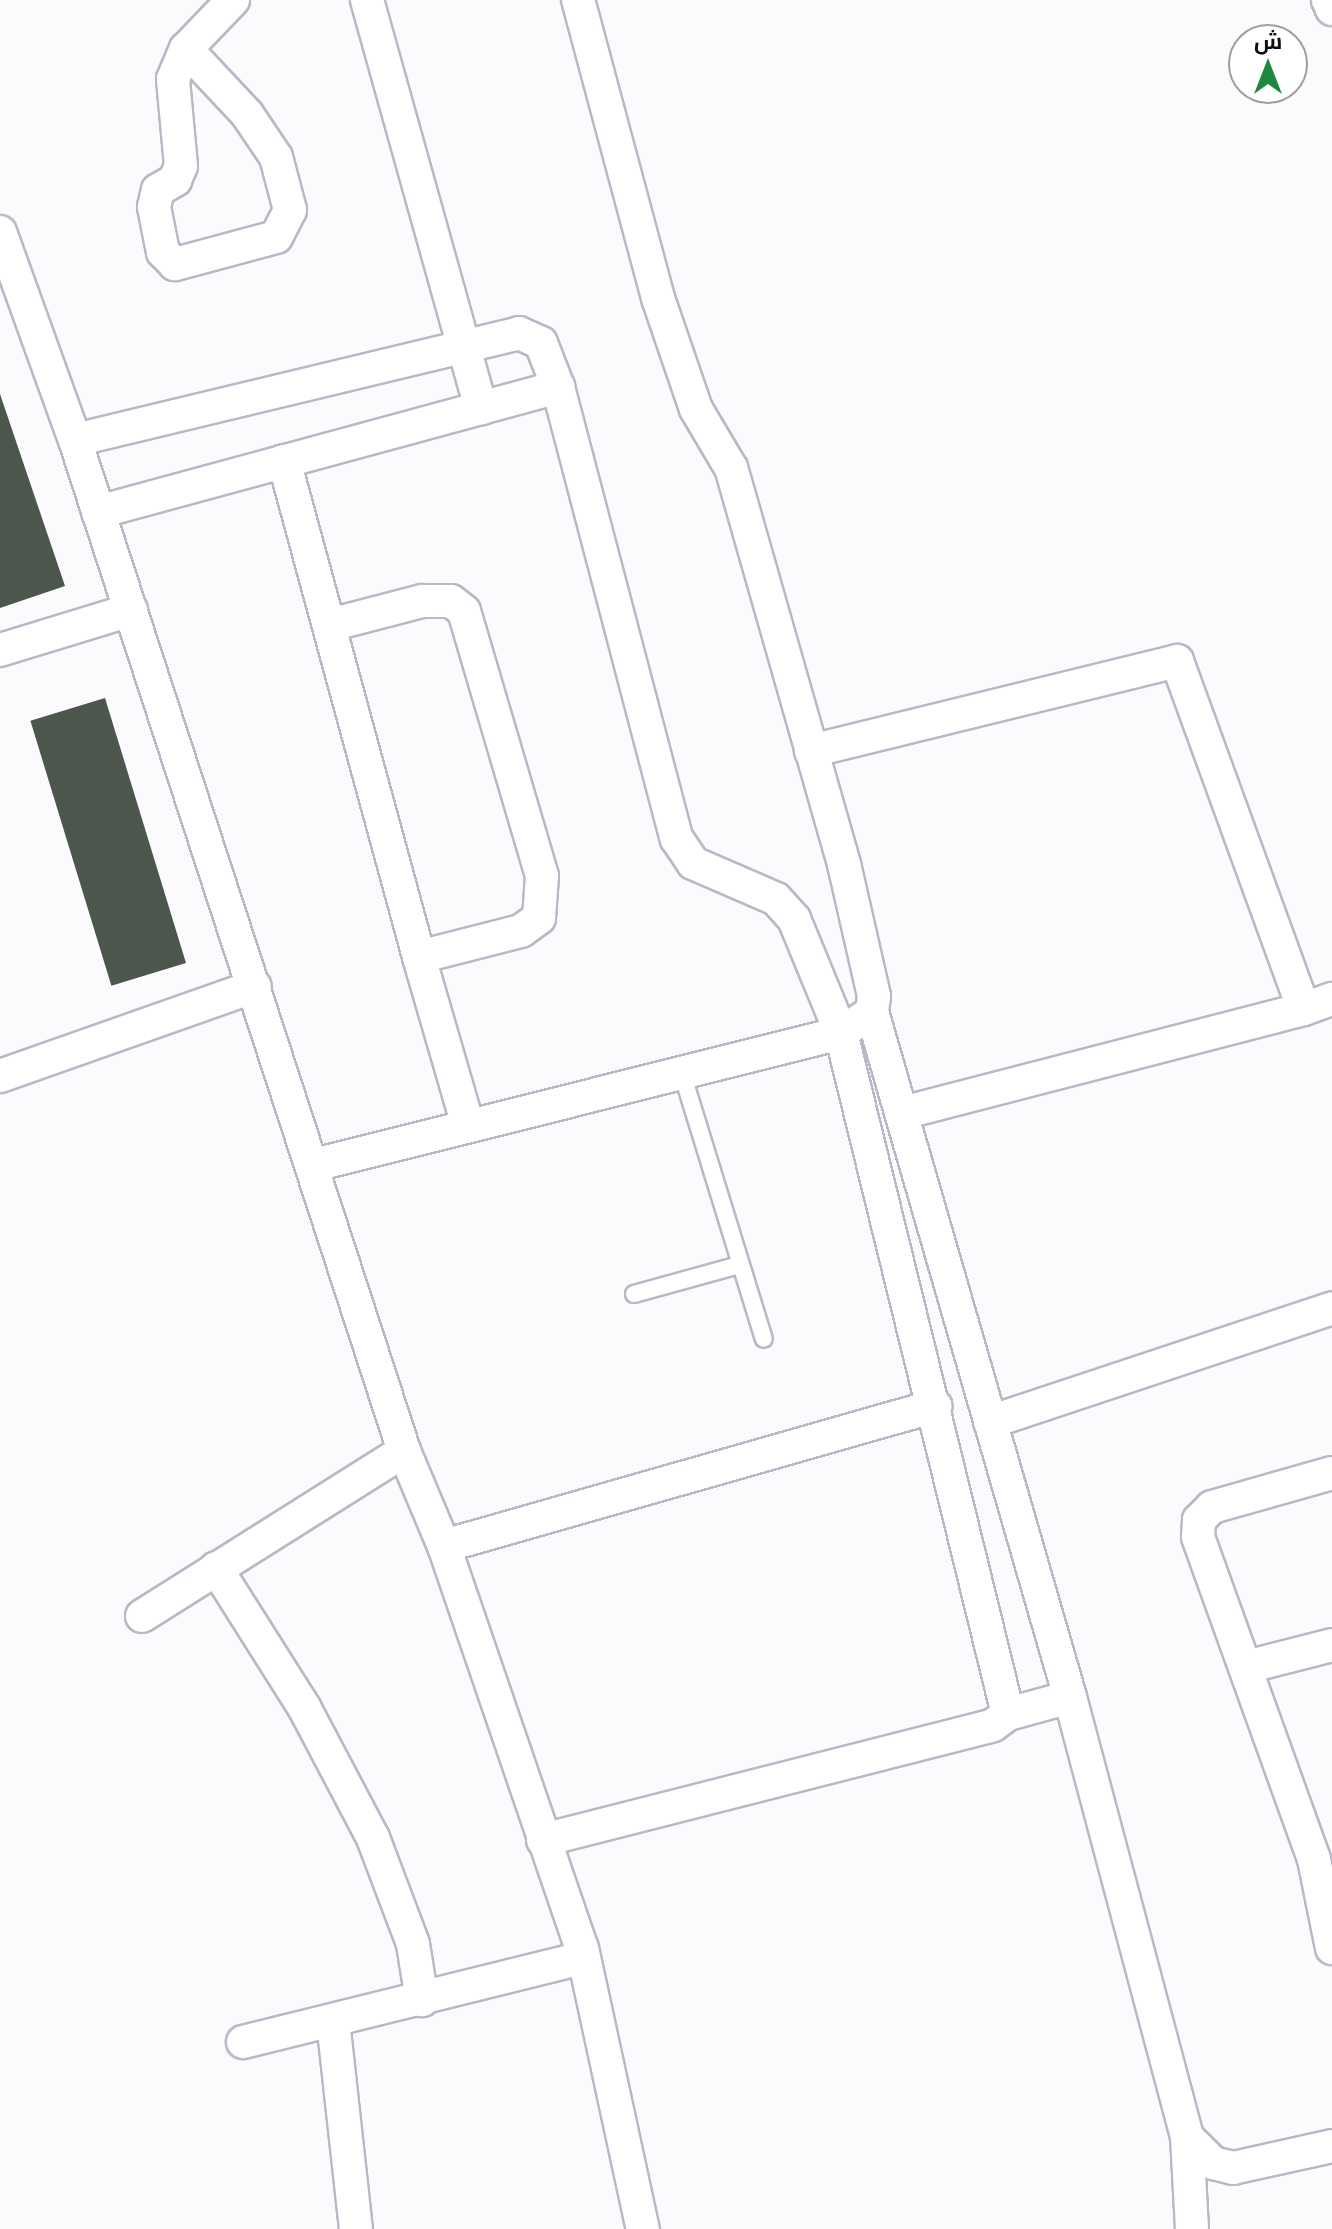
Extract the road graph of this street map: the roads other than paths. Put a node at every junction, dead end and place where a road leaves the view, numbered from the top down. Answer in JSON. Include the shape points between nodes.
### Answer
{"nodes":[{"id":1,"x":233,"y":0,"type":"edge"},
{"id":2,"x":367,"y":0,"type":"edge"},
{"id":3,"x":578,"y":0,"type":"edge"},
{"id":4,"x":1328,"y":0,"type":"edge"},
{"id":5,"x":1332,"y":9,"type":"edge"},
{"id":6,"x":186,"y":49,"type":"junction"},
{"id":7,"x":0,"y":232,"type":"edge"},
{"id":8,"x":463,"y":346,"type":"junction"},
{"id":9,"x":558,"y":387,"type":"junction"},
{"id":10,"x":481,"y":408,"type":"junction"},
{"id":11,"x":75,"y":440,"type":"junction"},
{"id":12,"x":284,"y":461,"type":"junction"},
{"id":13,"x":98,"y":512,"type":"junction"},
{"id":14,"x":131,"y":610,"type":"junction"},
{"id":15,"x":330,"y":625,"type":"junction"},
{"id":16,"x":0,"y":650,"type":"edge"},
{"id":17,"x":811,"y":751,"type":"junction"},
{"id":18,"x":419,"y":957,"type":"junction"},
{"id":19,"x":255,"y":986,"type":"junction"},
{"id":20,"x":1318,"y":1004,"type":"edge"},
{"id":21,"x":872,"y":1012,"type":"junction"},
{"id":22,"x":841,"y":1033,"type":"junction"},
{"id":23,"x":682,"y":1073,"type":"junction"},
{"id":24,"x":0,"y":1076,"type":"edge"},
{"id":25,"x":901,"y":1113,"type":"junction"},
{"id":26,"x":468,"y":1126,"type":"junction"},
{"id":27,"x":912,"y":1151,"type":"junction"},
{"id":28,"x":872,"y":1157,"type":"junction"},
{"id":29,"x":314,"y":1165,"type":"junction"},
{"id":30,"x":739,"y":1265,"type":"junction"},
{"id":31,"x":634,"y":1294,"type":"dead end"},
{"id":32,"x":1332,"y":1308,"type":"edge"},
{"id":33,"x":764,"y":1339,"type":"dead end"},
{"id":34,"x":935,"y":1406,"type":"junction"},
{"id":35,"x":990,"y":1422,"type":"junction"},
{"id":36,"x":404,"y":1451,"type":"junction"},
{"id":37,"x":1332,"y":1473,"type":"edge"},
{"id":38,"x":444,"y":1546,"type":"junction"},
{"id":39,"x":216,"y":1568,"type":"junction"},
{"id":40,"x":142,"y":1616,"type":"dead end"},
{"id":41,"x":1332,"y":1645,"type":"edge"},
{"id":42,"x":1246,"y":1667,"type":"junction"},
{"id":43,"x":1070,"y":1697,"type":"junction"},
{"id":44,"x":1008,"y":1714,"type":"junction"},
{"id":45,"x":543,"y":1840,"type":"junction"},
{"id":46,"x":1332,"y":1948,"type":"edge"},
{"id":47,"x":582,"y":1958,"type":"junction"},
{"id":48,"x":422,"y":2000,"type":"junction"},
{"id":49,"x":333,"y":2021,"type":"junction"},
{"id":50,"x":243,"y":2042,"type":"dead end"},
{"id":51,"x":1187,"y":2137,"type":"junction"},
{"id":52,"x":1332,"y":2146,"type":"edge"},
{"id":53,"x":356,"y":2229,"type":"edge"},
{"id":54,"x":643,"y":2229,"type":"edge"},
{"id":55,"x":1192,"y":2229,"type":"edge"}],
"edges":[{"from":1,"to":6,"type":"street"},
{"from":2,"to":8,"type":"street"},
{"from":3,"to":17,"type":"street","via":[[658,298],[696,409],[731,468]]},
{"from":4,"to":5,"type":"street"},
{"from":6,"to":6,"type":"street","via":[[247,114],[276,157],[290,210],[276,237],[175,264],[163,252],[154,197],[181,166],[173,79]]},
{"from":7,"to":11,"type":"street"},
{"from":8,"to":9,"type":"street","via":[[531,335],[541,343]]},
{"from":8,"to":10,"type":"street"},
{"from":8,"to":11,"type":"street"},
{"from":9,"to":10,"type":"street"},
{"from":9,"to":22,"type":"street","via":[[677,839],[693,863],[776,899],[794,919]]},
{"from":10,"to":12,"type":"street"},
{"from":11,"to":13,"type":"street"},
{"from":12,"to":13,"type":"street"},
{"from":12,"to":15,"type":"street"},
{"from":13,"to":14,"type":"street"},
{"from":14,"to":16,"type":"street"},
{"from":14,"to":19,"type":"street"},
{"from":15,"to":18,"type":"street"},
{"from":15,"to":18,"type":"street","via":[[422,601],[451,601],[464,611],[542,876],[539,918],[521,931]]},
{"from":17,"to":20,"type":"street","via":[[1177,661]]},
{"from":17,"to":21,"type":"street","via":[[847,879],[874,996]]},
{"from":18,"to":26,"type":"street"},
{"from":19,"to":24,"type":"street"},
{"from":19,"to":29,"type":"street"},
{"from":20,"to":25,"type":"street"},
{"from":21,"to":22,"type":"street"},
{"from":21,"to":25,"type":"street"},
{"from":22,"to":23,"type":"street"},
{"from":22,"to":28,"type":"street"},
{"from":23,"to":26,"type":"street"},
{"from":23,"to":30,"type":"lane"},
{"from":25,"to":27,"type":"street"},
{"from":26,"to":29,"type":"street"},
{"from":27,"to":28,"type":"street"},
{"from":27,"to":35,"type":"street"},
{"from":28,"to":34,"type":"street"},
{"from":29,"to":36,"type":"street"},
{"from":30,"to":31,"type":"lane"},
{"from":30,"to":33,"type":"lane"},
{"from":32,"to":35,"type":"street"},
{"from":34,"to":38,"type":"street"},
{"from":34,"to":44,"type":"street"},
{"from":35,"to":43,"type":"street"},
{"from":36,"to":38,"type":"street"},
{"from":36,"to":39,"type":"street"},
{"from":37,"to":42,"type":"street","via":[[1212,1507],[1199,1520],[1198,1537]]},
{"from":38,"to":45,"type":"street"},
{"from":39,"to":40,"type":"street"},
{"from":39,"to":48,"type":"street","via":[[305,1709],[373,1838],[413,1944]]},
{"from":41,"to":42,"type":"street"},
{"from":42,"to":46,"type":"street","via":[[1314,1859]]},
{"from":43,"to":44,"type":"street"},
{"from":43,"to":51,"type":"street"},
{"from":44,"to":45,"type":"street","via":[[993,1725]]},
{"from":45,"to":47,"type":"street"},
{"from":47,"to":48,"type":"street"},
{"from":47,"to":54,"type":"street"},
{"from":48,"to":49,"type":"street"},
{"from":49,"to":50,"type":"street"},
{"from":49,"to":53,"type":"street"},
{"from":51,"to":52,"type":"street","via":[[1213,2163],[1233,2168]]},
{"from":51,"to":55,"type":"street"}]}
